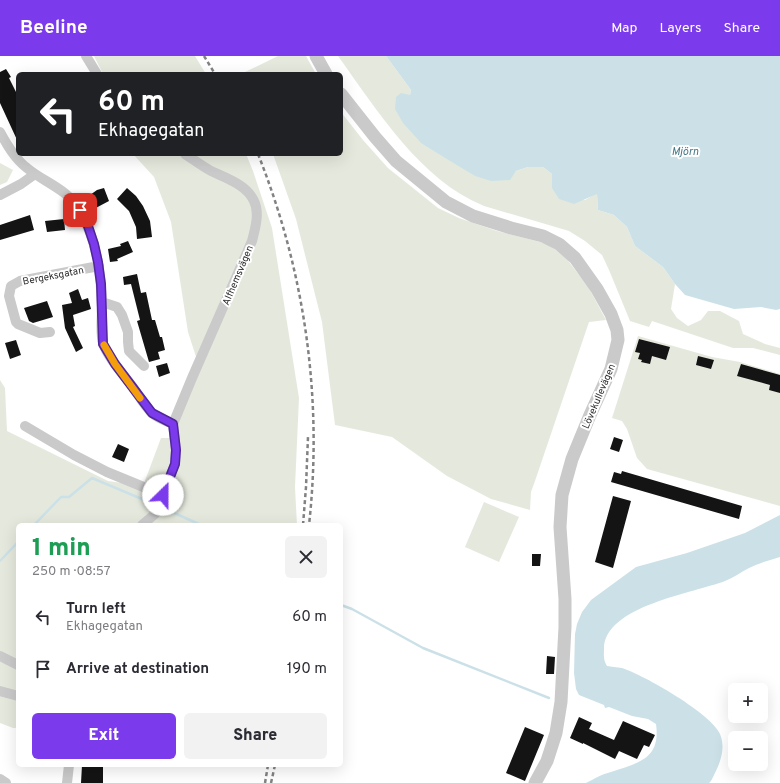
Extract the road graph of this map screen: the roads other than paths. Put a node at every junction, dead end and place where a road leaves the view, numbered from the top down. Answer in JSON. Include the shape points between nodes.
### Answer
{"nodes":[{"id":1,"x":86,"y":56,"type":"edge"},
{"id":2,"x":316,"y":56,"type":"edge"},
{"id":3,"x":96,"y":72,"type":"edge"},
{"id":4,"x":325,"y":72,"type":"edge"},
{"id":5,"x":343,"y":97,"type":"edge"},
{"id":6,"x":0,"y":132,"type":"edge"},
{"id":7,"x":188,"y":156,"type":"edge"},
{"id":8,"x":35,"y":174,"type":"junction"},
{"id":9,"x":0,"y":194,"type":"edge"},
{"id":10,"x":99,"y":266,"type":"junction"},
{"id":11,"x":102,"y":302,"type":"junction"},
{"id":12,"x":50,"y":332,"type":"dead end"},
{"id":13,"x":144,"y":366,"type":"dead end"},
{"id":14,"x":173,"y":424,"type":"junction"},
{"id":15,"x":25,"y":426,"type":"dead end"},
{"id":16,"x":163,"y":495,"type":"junction"},
{"id":17,"x":144,"y":523,"type":"edge"},
{"id":18,"x":0,"y":658,"type":"edge"},
{"id":19,"x":16,"y":664,"type":"edge"},
{"id":20,"x":0,"y":690,"type":"edge"},
{"id":21,"x":16,"y":695,"type":"edge"},
{"id":22,"x":69,"y":767,"type":"edge"},
{"id":23,"x":0,"y":779,"type":"edge"},
{"id":24,"x":6,"y":783,"type":"edge"},
{"id":25,"x":67,"y":783,"type":"edge"},
{"id":26,"x":536,"y":783,"type":"edge"}],
"edges":[{"from":1,"to":3,"type":"street"},
{"from":2,"to":4,"type":"street"},
{"from":5,"to":26,"type":"street","name":"Lövekullevägen","via":[[396,161],[446,202],[473,216],[543,236],[559,244],[575,258],[597,289],[617,330],[618,340],[611,369],[572,459],[562,494],[560,527],[565,627],[561,702],[556,733],[547,761]]},
{"from":6,"to":8,"type":"street","via":[[19,161]]},
{"from":7,"to":14,"type":"street","name":"Alfhemsvägen","via":[[239,185],[255,201],[257,210],[252,241]]},
{"from":8,"to":9,"type":"street"},
{"from":8,"to":10,"type":"street","via":[[65,192],[80,210],[88,226]]},
{"from":10,"to":11,"type":"street"},
{"from":10,"to":12,"type":"street","name":"Bergeksgatan","via":[[20,281],[11,286],[9,296],[16,322],[40,333]]},
{"from":11,"to":13,"type":"street","via":[[117,307],[122,314],[128,332],[129,351]]},
{"from":11,"to":14,"type":"street","via":[[103,344],[152,413]]},
{"from":14,"to":16,"type":"street","via":[[175,464]]},
{"from":15,"to":16,"type":"street","via":[[74,455]]},
{"from":16,"to":17,"type":"street","via":[[155,514]]},
{"from":18,"to":19,"type":"street"},
{"from":20,"to":21,"type":"street"},
{"from":22,"to":25,"type":"street"},
{"from":23,"to":24,"type":"street"}]}
